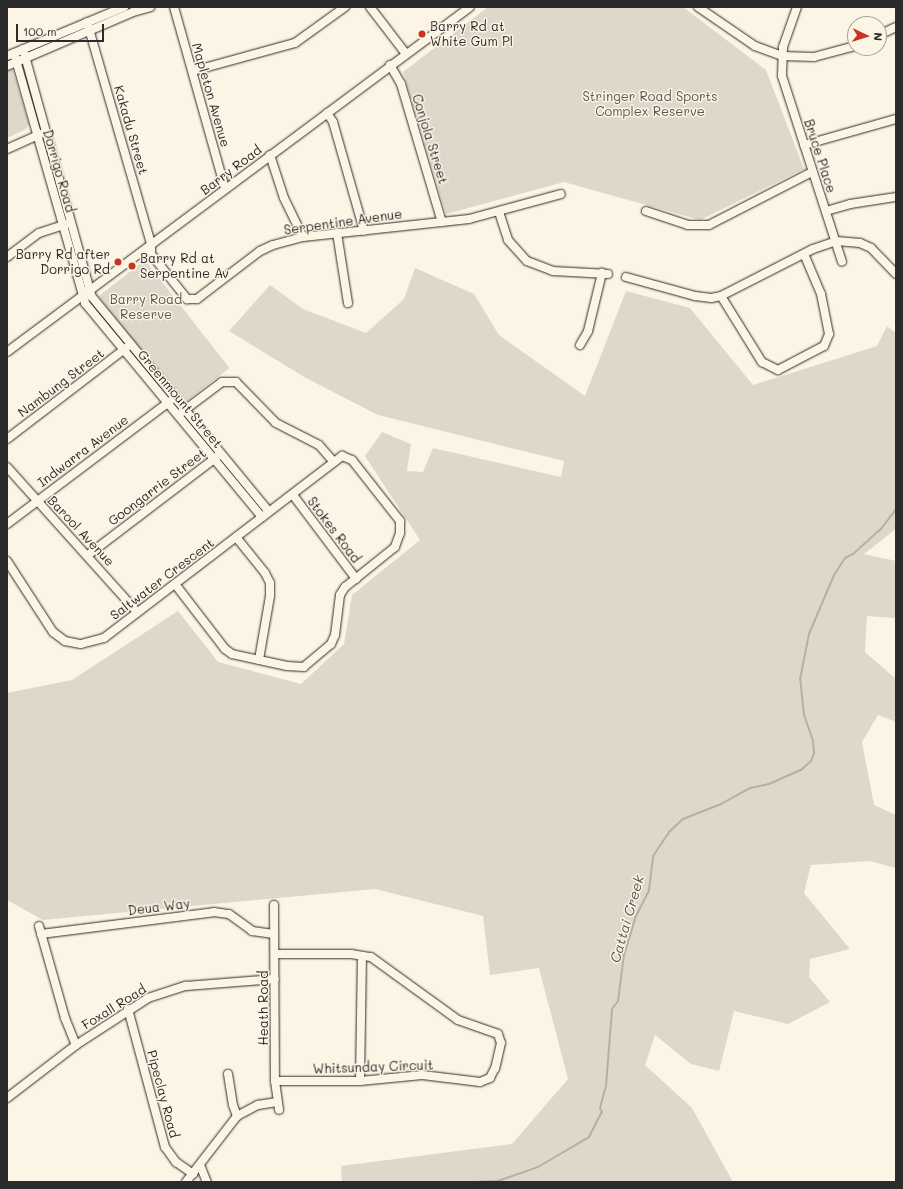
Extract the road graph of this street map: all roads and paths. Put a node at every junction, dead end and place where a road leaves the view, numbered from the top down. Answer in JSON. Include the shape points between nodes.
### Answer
{"nodes":[{"id":1,"x":124,"y":7,"type":"edge"},
{"id":2,"x":150,"y":7,"type":"edge"},
{"id":3,"x":174,"y":7,"type":"edge"},
{"id":4,"x":345,"y":7,"type":"edge"},
{"id":5,"x":370,"y":7,"type":"edge"},
{"id":6,"x":470,"y":7,"type":"edge"},
{"id":7,"x":698,"y":7,"type":"edge"},
{"id":8,"x":797,"y":7,"type":"edge"},
{"id":9,"x":88,"y":27,"type":"junction"},
{"id":10,"x":847,"y":48,"type":"edge"},
{"id":11,"x":23,"y":49,"type":"junction"},
{"id":12,"x":406,"y":54,"type":"junction"},
{"id":13,"x":10,"y":55,"type":"edge"},
{"id":14,"x":782,"y":56,"type":"junction"},
{"id":15,"x":25,"y":58,"type":"junction"},
{"id":16,"x":16,"y":62,"type":"junction"},
{"id":17,"x":390,"y":65,"type":"junction"},
{"id":18,"x":7,"y":66,"type":"edge"},
{"id":19,"x":193,"y":71,"type":"junction"},
{"id":20,"x":328,"y":113,"type":"junction"},
{"id":21,"x":896,"y":119,"type":"edge"},
{"id":22,"x":46,"y":133,"type":"junction"},
{"id":23,"x":37,"y":135,"type":"junction"},
{"id":24,"x":804,"y":144,"type":"junction"},
{"id":25,"x":7,"y":148,"type":"edge"},
{"id":26,"x":270,"y":155,"type":"junction"},
{"id":27,"x":812,"y":172,"type":"junction"},
{"id":28,"x":225,"y":189,"type":"junction"},
{"id":29,"x":560,"y":194,"type":"dead end"},
{"id":30,"x":896,"y":197,"type":"edge"},
{"id":31,"x":646,"y":211,"type":"dead end"},
{"id":32,"x":499,"y":212,"type":"junction"},
{"id":33,"x":826,"y":212,"type":"junction"},
{"id":34,"x":442,"y":222,"type":"junction"},
{"id":35,"x":71,"y":223,"type":"junction"},
{"id":36,"x":62,"y":225,"type":"junction"},
{"id":37,"x":364,"y":231,"type":"junction"},
{"id":38,"x":337,"y":233,"type":"junction"},
{"id":39,"x":303,"y":237,"type":"junction"},
{"id":40,"x":836,"y":241,"type":"junction"},
{"id":41,"x":151,"y":244,"type":"junction"},
{"id":42,"x":804,"y":254,"type":"junction"},
{"id":43,"x":7,"y":257,"type":"edge"},
{"id":44,"x":842,"y":262,"type":"dead end"},
{"id":45,"x":896,"y":274,"type":"edge"},
{"id":46,"x":626,"y":276,"type":"dead end"},
{"id":47,"x":86,"y":293,"type":"junction"},
{"id":48,"x":721,"y":296,"type":"junction"},
{"id":49,"x":348,"y":303,"type":"dead end"},
{"id":50,"x":580,"y":345,"type":"dead end"},
{"id":51,"x":127,"y":348,"type":"junction"},
{"id":52,"x":7,"y":352,"type":"edge"},
{"id":53,"x":171,"y":400,"type":"junction"},
{"id":54,"x":181,"y":412,"type":"junction"},
{"id":55,"x":7,"y":439,"type":"edge"},
{"id":56,"x":218,"y":456,"type":"junction"},
{"id":57,"x":333,"y":461,"type":"junction"},
{"id":58,"x":7,"y":467,"type":"edge"},
{"id":59,"x":293,"y":495,"type":"junction"},
{"id":60,"x":37,"y":501,"type":"junction"},
{"id":61,"x":266,"y":515,"type":"junction"},
{"id":62,"x":7,"y":524,"type":"edge"},
{"id":63,"x":236,"y":537,"type":"junction"},
{"id":64,"x":88,"y":555,"type":"junction"},
{"id":65,"x":7,"y":561,"type":"edge"},
{"id":66,"x":356,"y":579,"type":"junction"},
{"id":67,"x":175,"y":584,"type":"junction"},
{"id":68,"x":137,"y":612,"type":"junction"},
{"id":69,"x":259,"y":660,"type":"junction"},
{"id":70,"x":274,"y":905,"type":"dead end"},
{"id":71,"x":274,"y":934,"type":"junction"},
{"id":72,"x":275,"y":954,"type":"junction"},
{"id":73,"x":362,"y":956,"type":"junction"},
{"id":74,"x":275,"y":979,"type":"junction"},
{"id":75,"x":128,"y":1010,"type":"junction"},
{"id":76,"x":76,"y":1045,"type":"junction"},
{"id":77,"x":228,"y":1074,"type":"dead end"},
{"id":78,"x":275,"y":1081,"type":"junction"},
{"id":79,"x":360,"y":1081,"type":"junction"},
{"id":80,"x":7,"y":1098,"type":"edge"},
{"id":81,"x":277,"y":1102,"type":"junction"},
{"id":82,"x":279,"y":1110,"type":"dead end"},
{"id":83,"x":238,"y":1116,"type":"junction"},
{"id":84,"x":200,"y":1165,"type":"junction"},
{"id":85,"x":193,"y":1174,"type":"junction"},
{"id":86,"x":186,"y":1182,"type":"edge"},
{"id":87,"x":207,"y":1182,"type":"edge"}],
"edges":[{"from":1,"to":9,"type":"street"},
{"from":2,"to":9,"type":"street"},
{"from":3,"to":19,"type":"street","name":"Mapleton Avenue"},
{"from":4,"to":19,"type":"street","via":[[294,43]]},
{"from":5,"to":12,"type":"street"},
{"from":6,"to":12,"type":"street","name":"Barry Road"},
{"from":7,"to":14,"type":"street","via":[[755,46]]},
{"from":8,"to":14,"type":"street"},
{"from":9,"to":11,"type":"street"},
{"from":9,"to":15,"type":"street"},
{"from":9,"to":41,"type":"street","name":"Kakadu Street"},
{"from":10,"to":14,"type":"street","via":[[814,57]]},
{"from":11,"to":13,"type":"street"},
{"from":11,"to":15,"type":"street","name":"Dorrigo Road"},
{"from":12,"to":17,"type":"street","name":"Barry Road"},
{"from":13,"to":16,"type":"street","name":"Dorrigo Road"},
{"from":14,"to":24,"type":"street","name":"Bruce Place","via":[[784,84]]},
{"from":15,"to":16,"type":"street"},
{"from":15,"to":22,"type":"street","name":"Dorrigo Road"},
{"from":16,"to":18,"type":"street"},
{"from":16,"to":23,"type":"street","name":"Dorrigo Road"},
{"from":17,"to":20,"type":"street","name":"Barry Road"},
{"from":17,"to":34,"type":"street","name":"Conjola Street","via":[[402,84]]},
{"from":19,"to":28,"type":"street","name":"Mapleton Avenue"},
{"from":20,"to":26,"type":"street","name":"Barry Road"},
{"from":20,"to":37,"type":"street","via":[[333,122]]},
{"from":21,"to":24,"type":"street"},
{"from":22,"to":23,"type":"street"},
{"from":22,"to":35,"type":"street","name":"Dorrigo Road"},
{"from":23,"to":25,"type":"street"},
{"from":23,"to":36,"type":"street","name":"Dorrigo Road"},
{"from":24,"to":27,"type":"street","name":"Bruce Place"},
{"from":26,"to":28,"type":"street","name":"Barry Road"},
{"from":26,"to":39,"type":"street","via":[[284,198]]},
{"from":27,"to":31,"type":"street","via":[[709,225],[688,225]]},
{"from":27,"to":33,"type":"street","name":"Bruce Place"},
{"from":28,"to":41,"type":"street","name":"Barry Road"},
{"from":29,"to":32,"type":"street","name":"Serpentine Avenue"},
{"from":30,"to":33,"type":"street","via":[[850,204]]},
{"from":32,"to":34,"type":"street","name":"Serpentine Avenue"},
{"from":32,"to":50,"type":"street","via":[[508,240],[527,261],[553,271],[605,273],[588,331]]},
{"from":33,"to":40,"type":"street","name":"Bruce Place"},
{"from":34,"to":37,"type":"street","name":"Serpentine Avenue"},
{"from":35,"to":36,"type":"street"},
{"from":35,"to":47,"type":"street","name":"Dorrigo Road"},
{"from":36,"to":43,"type":"street","via":[[39,234]]},
{"from":36,"to":47,"type":"street","name":"Dorrigo Road"},
{"from":37,"to":38,"type":"street","name":"Serpentine Avenue"},
{"from":38,"to":39,"type":"street","name":"Serpentine Avenue"},
{"from":38,"to":49,"type":"street","via":[[346,277]]},
{"from":39,"to":41,"type":"street","name":"Serpentine Avenue","via":[[273,244],[260,251],[197,299],[187,299],[181,294],[151,254]]},
{"from":40,"to":42,"type":"street"},
{"from":40,"to":44,"type":"street","name":"Bruce Place"},
{"from":40,"to":45,"type":"street","via":[[860,243],[871,248]]},
{"from":41,"to":47,"type":"street","name":"Barry Road"},
{"from":42,"to":48,"type":"street"},
{"from":42,"to":48,"type":"street","via":[[821,294],[830,334],[824,346],[778,370],[762,362]]},
{"from":46,"to":48,"type":"street","via":[[702,298]]},
{"from":47,"to":51,"type":"street","name":"Greenmount Street"},
{"from":47,"to":52,"type":"street","name":"Barry Road"},
{"from":51,"to":53,"type":"street","name":"Greenmount Street"},
{"from":51,"to":55,"type":"street","name":"Nambung Street"},
{"from":53,"to":54,"type":"street","name":"Greenmount Street"},
{"from":53,"to":60,"type":"street","name":"Indwarra Avenue"},
{"from":54,"to":56,"type":"street","name":"Greenmount Street"},
{"from":54,"to":57,"type":"street","via":[[222,382],[236,382],[276,423],[319,445]]},
{"from":56,"to":61,"type":"street","name":"Greenmount Street"},
{"from":56,"to":64,"type":"street","name":"Goongarrie Street"},
{"from":57,"to":59,"type":"street","name":"Saltwater Crescent"},
{"from":57,"to":66,"type":"street","name":"Saltwater Crescent","via":[[346,456],[352,460],[400,521],[400,533],[395,547]]},
{"from":58,"to":60,"type":"street","name":"Barool Avenue"},
{"from":59,"to":61,"type":"street","name":"Saltwater Crescent"},
{"from":59,"to":66,"type":"street","name":"Stokes Road"},
{"from":60,"to":62,"type":"street","name":"Indwarra Avenue"},
{"from":60,"to":64,"type":"street","name":"Barool Avenue"},
{"from":61,"to":63,"type":"street","name":"Saltwater Crescent"},
{"from":63,"to":67,"type":"street","name":"Saltwater Crescent"},
{"from":63,"to":69,"type":"street","via":[[270,583]]},
{"from":64,"to":68,"type":"street","name":"Barool Avenue"},
{"from":65,"to":68,"type":"street","name":"Saltwater Crescent","via":[[53,632],[65,641],[81,644],[93,642]]},
{"from":66,"to":69,"type":"street","via":[[340,595],[335,635],[326,650],[304,667],[295,668]]},
{"from":67,"to":68,"type":"street","name":"Saltwater Crescent"},
{"from":67,"to":69,"type":"street","via":[[225,649],[232,654]]},
{"from":70,"to":71,"type":"street","name":"Heath Road"},
{"from":71,"to":72,"type":"street","name":"Heath Road"},
{"from":71,"to":76,"type":"street","name":"Deua Way","via":[[252,931],[228,914],[214,912],[40,930],[65,1018]]},
{"from":72,"to":73,"type":"street","name":"Whitsunday Circuit"},
{"from":72,"to":74,"type":"street","name":"Heath Road"},
{"from":73,"to":79,"type":"street"},
{"from":73,"to":79,"type":"street","name":"Whitsunday Circuit","via":[[386,966],[458,1020],[498,1034],[502,1043],[490,1078],[480,1082],[422,1075]]},
{"from":74,"to":75,"type":"street","name":"Foxall Road","via":[[186,986],[148,998]]},
{"from":74,"to":78,"type":"street","name":"Heath Road"},
{"from":75,"to":76,"type":"street","name":"Foxall Road"},
{"from":75,"to":85,"type":"street","name":"Pipeclay Road","via":[[165,1147],[176,1162]]},
{"from":76,"to":80,"type":"street","name":"Foxall Road"},
{"from":77,"to":83,"type":"street","via":[[233,1105]]},
{"from":78,"to":79,"type":"street","name":"Whitsunday Circuit"},
{"from":78,"to":81,"type":"street","name":"Heath Road"},
{"from":81,"to":82,"type":"street","name":"Heath Road"},
{"from":81,"to":83,"type":"street","via":[[258,1105]]},
{"from":83,"to":84,"type":"street"},
{"from":84,"to":85,"type":"street"},
{"from":84,"to":87,"type":"street"},
{"from":85,"to":86,"type":"street"}]}
